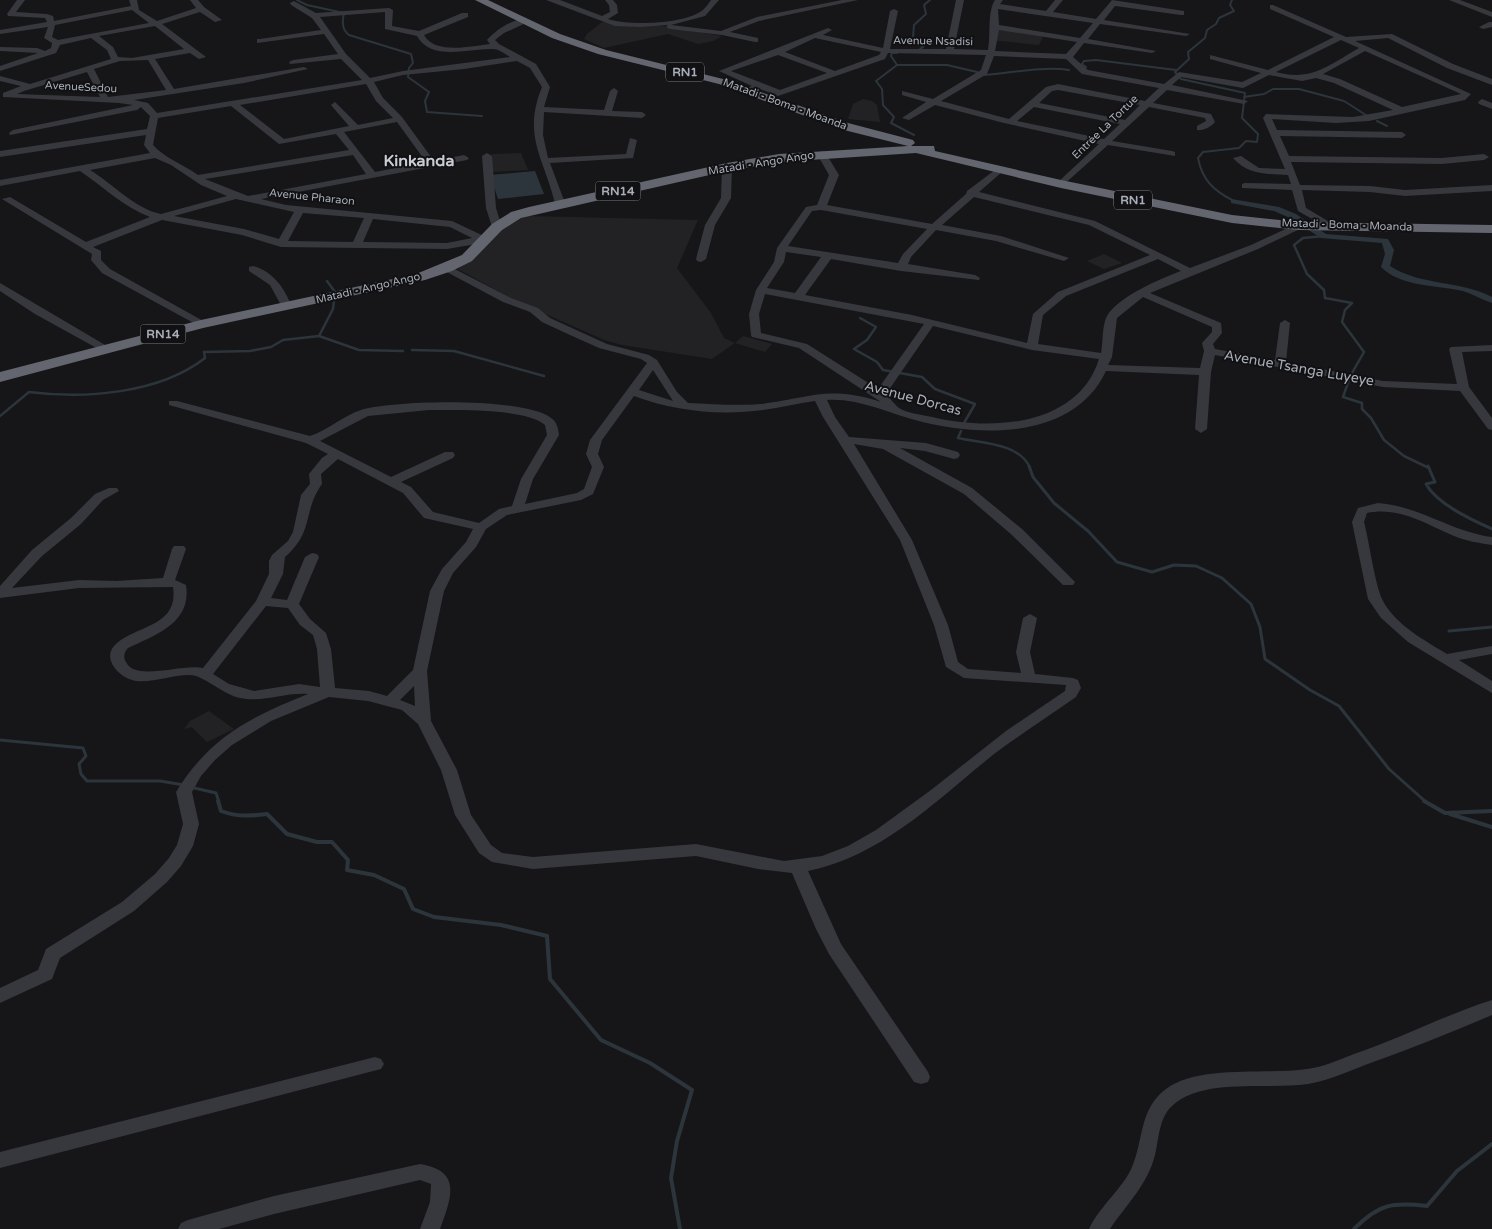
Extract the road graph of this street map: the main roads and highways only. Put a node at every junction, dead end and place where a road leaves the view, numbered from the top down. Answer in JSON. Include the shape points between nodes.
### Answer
{"nodes":[{"id":1,"x":480,"y":0,"type":"edge"},
{"id":2,"x":888,"y":144,"type":"junction"},
{"id":3,"x":923,"y":149,"type":"junction"},
{"id":4,"x":942,"y":156,"type":"junction"},
{"id":5,"x":968,"y":162,"type":"junction"},
{"id":6,"x":1492,"y":229,"type":"edge"},
{"id":7,"x":334,"y":297,"type":"joint"},
{"id":8,"x":0,"y":377,"type":"edge"}],
"edges":[{"from":1,"to":2,"type":"highway","name":"Matadi - Boma - Moanda","number":"RN1","via":[[556,36],[602,52],[774,96]]},
{"from":2,"to":3,"type":"highway","name":"Matadi - Ango Ango","number":"RN14"},
{"from":2,"to":4,"type":"highway","name":"Matadi - Boma - Moanda"},
{"from":2,"to":7,"type":"highway","name":"Matadi - Ango Ango","number":"RN14","via":[[727,167],[516,215],[497,227],[467,258],[447,268]]},
{"from":3,"to":4,"type":"highway","name":"Matadi - Boma - Moanda","number":"RN1"},
{"from":3,"to":5,"type":"highway","name":"Matadi - Boma - Moanda","number":"RN1"},
{"from":4,"to":5,"type":"highway","name":"Matadi - Boma - Moanda","number":"RN1"},
{"from":5,"to":6,"type":"highway","name":"Matadi - Boma - Moanda","number":"RN1","via":[[1205,215],[1300,226]]},
{"from":7,"to":8,"type":"highway","name":"Matadi - Ango Ango","number":"RN14","via":[[201,324]]}]}
